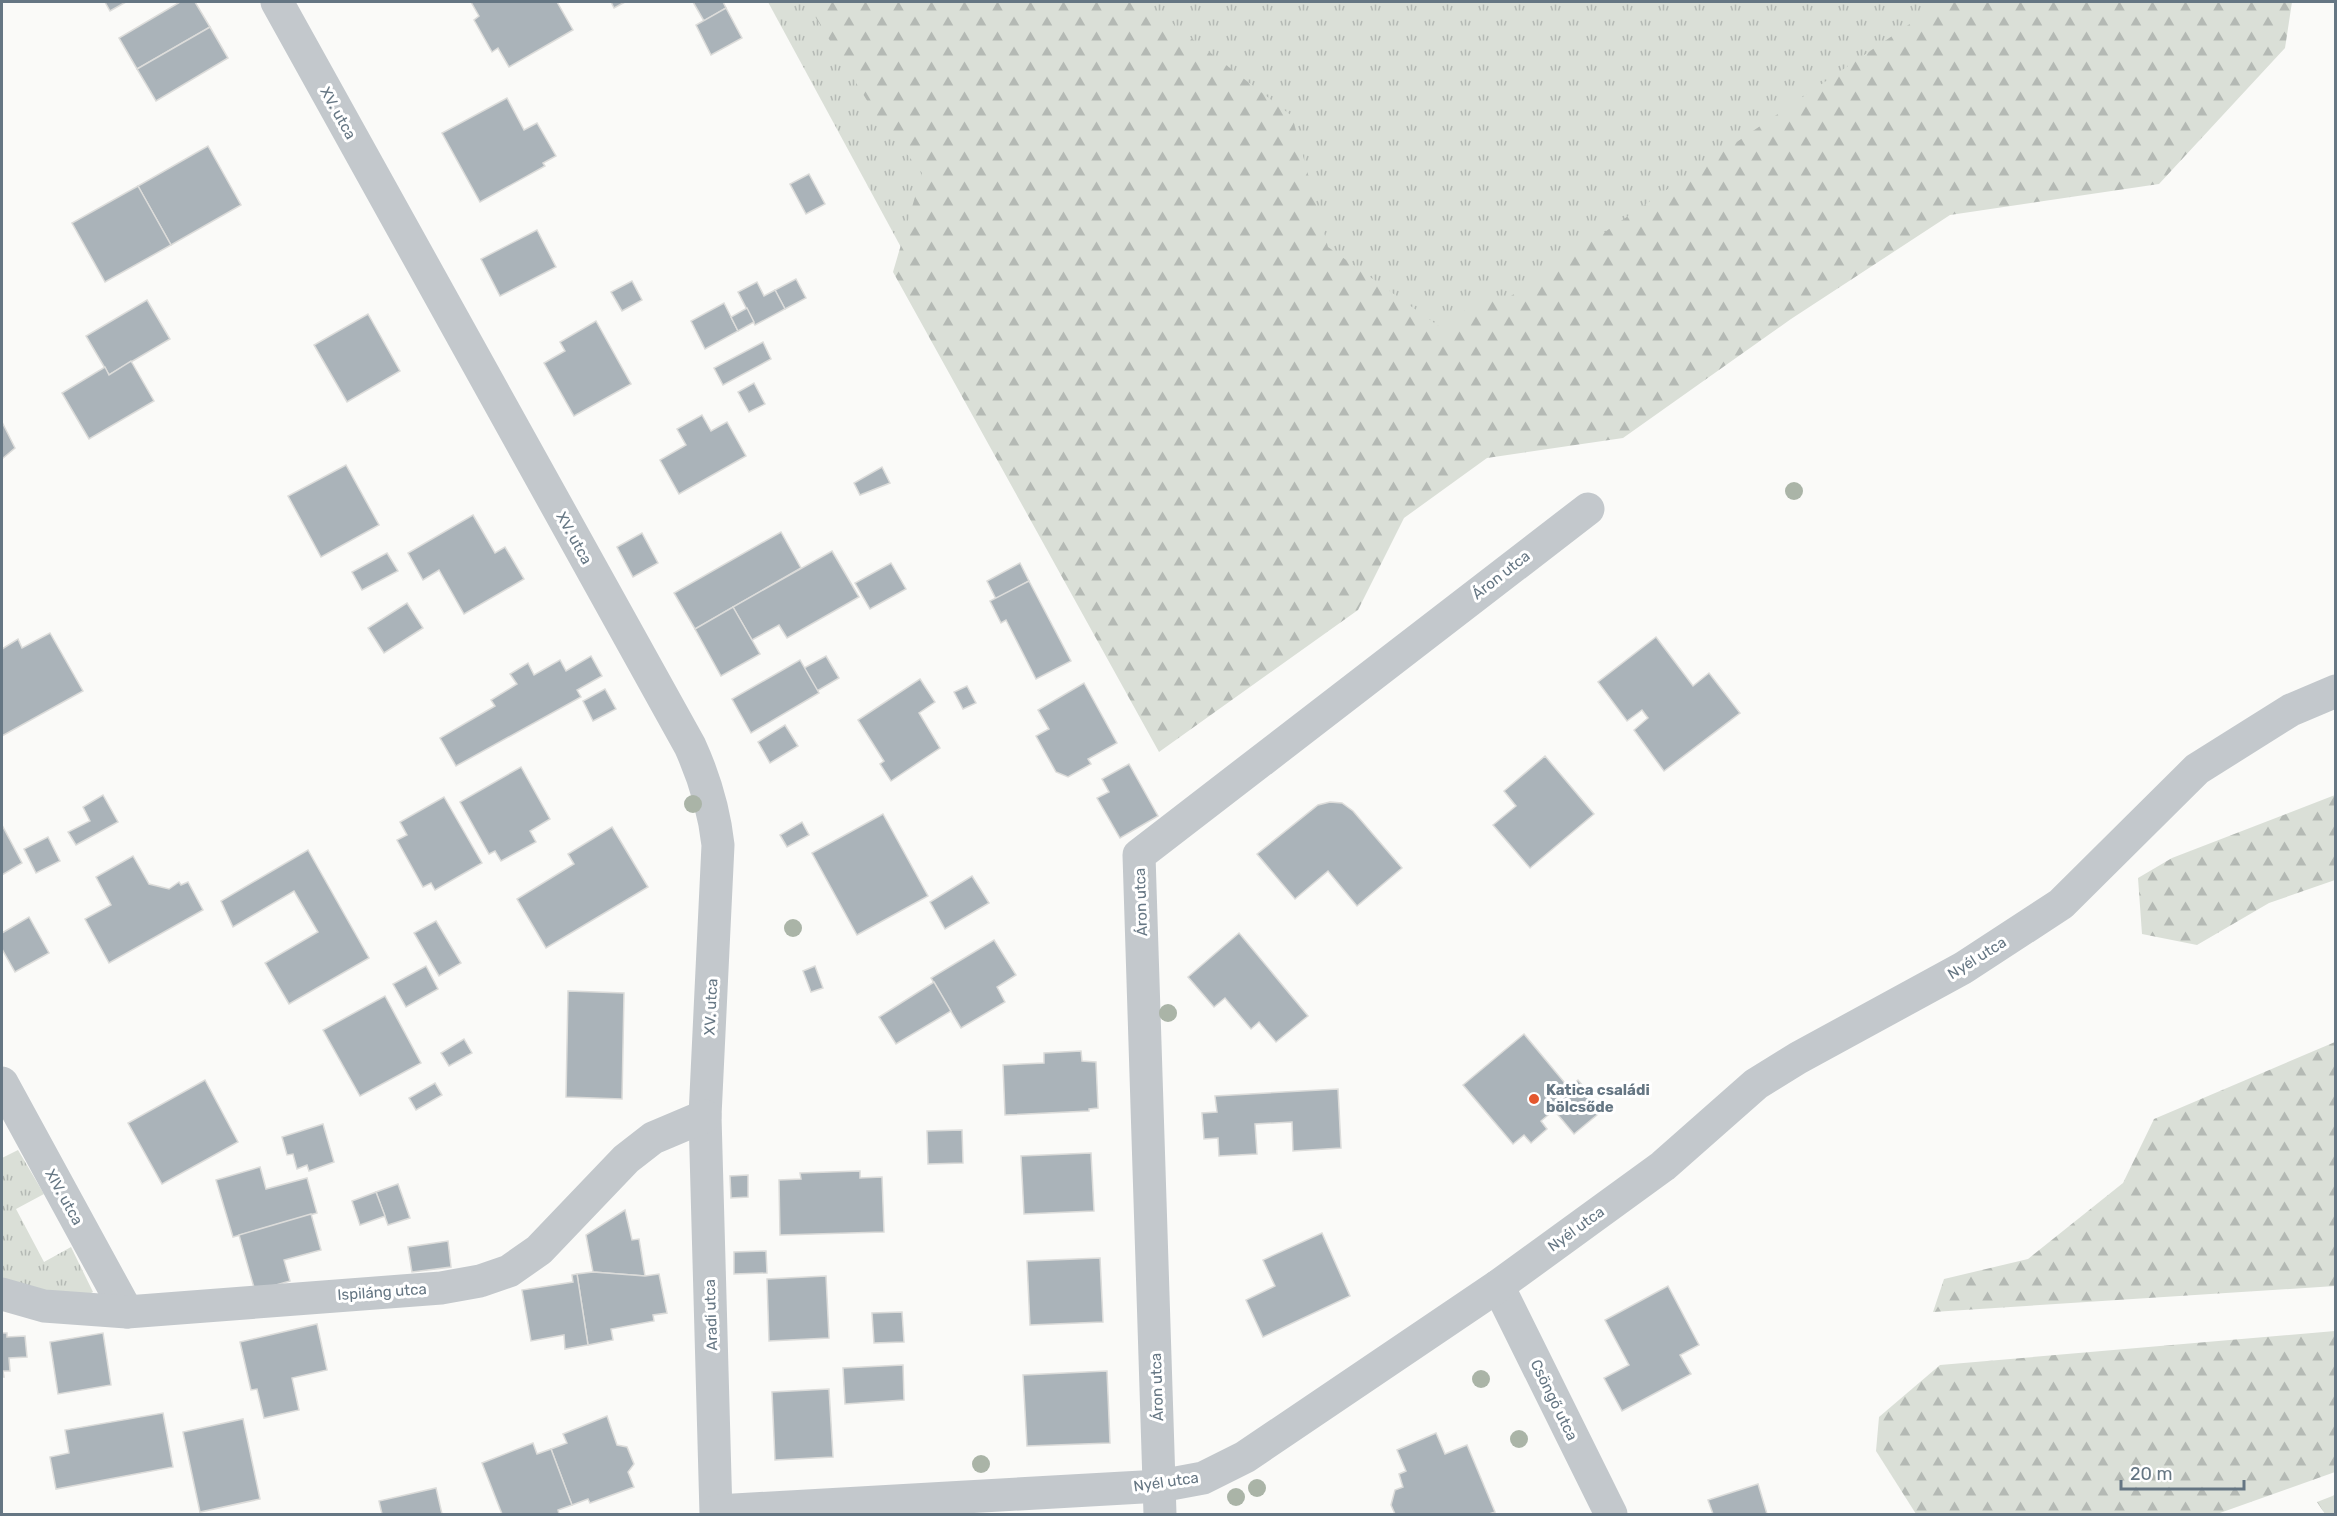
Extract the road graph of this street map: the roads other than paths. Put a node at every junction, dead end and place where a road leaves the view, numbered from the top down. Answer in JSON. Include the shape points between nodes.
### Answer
{"nodes":[{"id":1,"x":277,"y":2,"type":"edge"},
{"id":2,"x":1588,"y":508,"type":"dead end"},
{"id":3,"x":2336,"y":691,"type":"edge"},
{"id":4,"x":2,"y":1083,"type":"edge"},
{"id":5,"x":705,"y":1116,"type":"junction"},
{"id":6,"x":1498,"y":1286,"type":"junction"},
{"id":7,"x":2,"y":1294,"type":"edge"},
{"id":8,"x":128,"y":1311,"type":"junction"},
{"id":9,"x":1160,"y":1500,"type":"edge"},
{"id":10,"x":716,"y":1513,"type":"edge"},
{"id":11,"x":1611,"y":1515,"type":"edge"}],
"edges":[{"from":1,"to":5,"type":"street","name":"XV. utca","via":[[690,746],[704,778],[714,810],[718,845]]},
{"from":2,"to":9,"type":"street","name":"Áron utca","via":[[1139,855]]},
{"from":3,"to":6,"type":"street","name":"Nyél utca","via":[[2291,710],[2197,769],[2061,904],[1963,968],[1756,1084],[1663,1166]]},
{"from":4,"to":8,"type":"street","name":"XIV. utca"},
{"from":5,"to":8,"type":"street","name":"Ispiláng utca","via":[[644,1145],[626,1158],[539,1250],[509,1271],[480,1281],[441,1288]]},
{"from":5,"to":10,"type":"street","name":"Aradi utca"},
{"from":6,"to":9,"type":"street","name":"Nyél utca","via":[[1245,1457]]},
{"from":6,"to":11,"type":"street","name":"Csöngő utca"},
{"from":7,"to":8,"type":"street","name":"Ispiláng utca","via":[[44,1306]]},
{"from":9,"to":10,"type":"street","name":"Nyél utca"}]}
